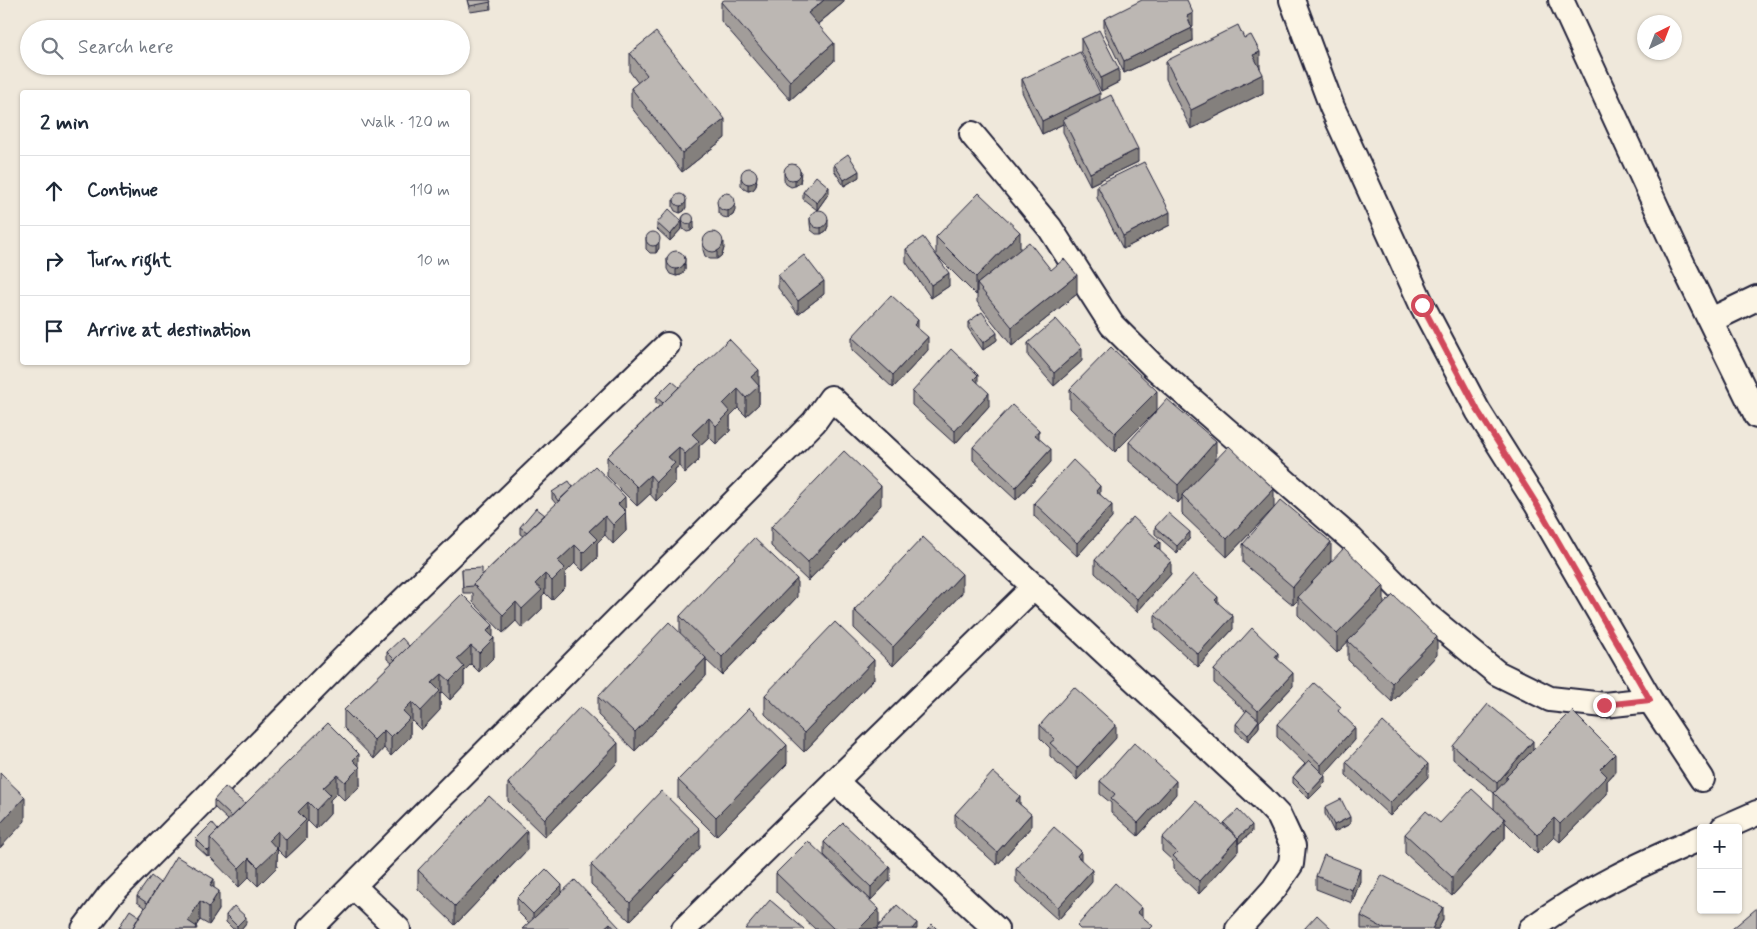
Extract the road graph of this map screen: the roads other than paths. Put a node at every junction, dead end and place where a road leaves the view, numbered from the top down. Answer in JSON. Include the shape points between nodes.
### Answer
{"nodes":[{"id":1,"x":1292,"y":0,"type":"edge"},
{"id":2,"x":1561,"y":0,"type":"edge"},
{"id":3,"x":972,"y":134,"type":"dead end"},
{"id":4,"x":1757,"y":298,"type":"edge"},
{"id":5,"x":1711,"y":320,"type":"junction"},
{"id":6,"x":667,"y":345,"type":"dead end"},
{"id":7,"x":1757,"y":416,"type":"edge"},
{"id":8,"x":1035,"y":586,"type":"junction"},
{"id":9,"x":1650,"y":700,"type":"junction"},
{"id":10,"x":1702,"y":779,"type":"dead end"},
{"id":11,"x":835,"y":781,"type":"junction"},
{"id":12,"x":1757,"y":813,"type":"edge"},
{"id":13,"x":1733,"y":824,"type":"edge"},
{"id":14,"x":1697,"y":840,"type":"edge"},
{"id":15,"x":353,"y":886,"type":"junction"},
{"id":16,"x":84,"y":929,"type":"edge"},
{"id":17,"x":310,"y":929,"type":"edge"},
{"id":18,"x":398,"y":929,"type":"edge"},
{"id":19,"x":684,"y":929,"type":"edge"},
{"id":20,"x":996,"y":929,"type":"edge"},
{"id":21,"x":1238,"y":929,"type":"edge"},
{"id":22,"x":1531,"y":929,"type":"edge"}],
"edges":[{"from":1,"to":9,"type":"street","via":[[1332,107],[1422,305],[1478,411],[1536,503]]},
{"from":2,"to":5,"type":"street"},
{"from":3,"to":9,"type":"street","via":[[1050,228],[1112,325],[1154,367],[1351,538],[1431,619],[1497,673],[1550,699],[1604,705]]},
{"from":4,"to":5,"type":"street"},
{"from":5,"to":7,"type":"street"},
{"from":6,"to":16,"type":"street","via":[[344,659],[109,896]]},
{"from":8,"to":11,"type":"street"},
{"from":8,"to":15,"type":"street","via":[[831,398],[814,422]]},
{"from":8,"to":21,"type":"street","via":[[1279,816],[1293,846],[1291,864],[1274,889]]},
{"from":9,"to":10,"type":"street"},
{"from":11,"to":19,"type":"street"},
{"from":11,"to":20,"type":"street"},
{"from":12,"to":13,"type":"street"},
{"from":14,"to":22,"type":"street","via":[[1606,881]]},
{"from":15,"to":17,"type":"street"},
{"from":15,"to":18,"type":"street"}]}
